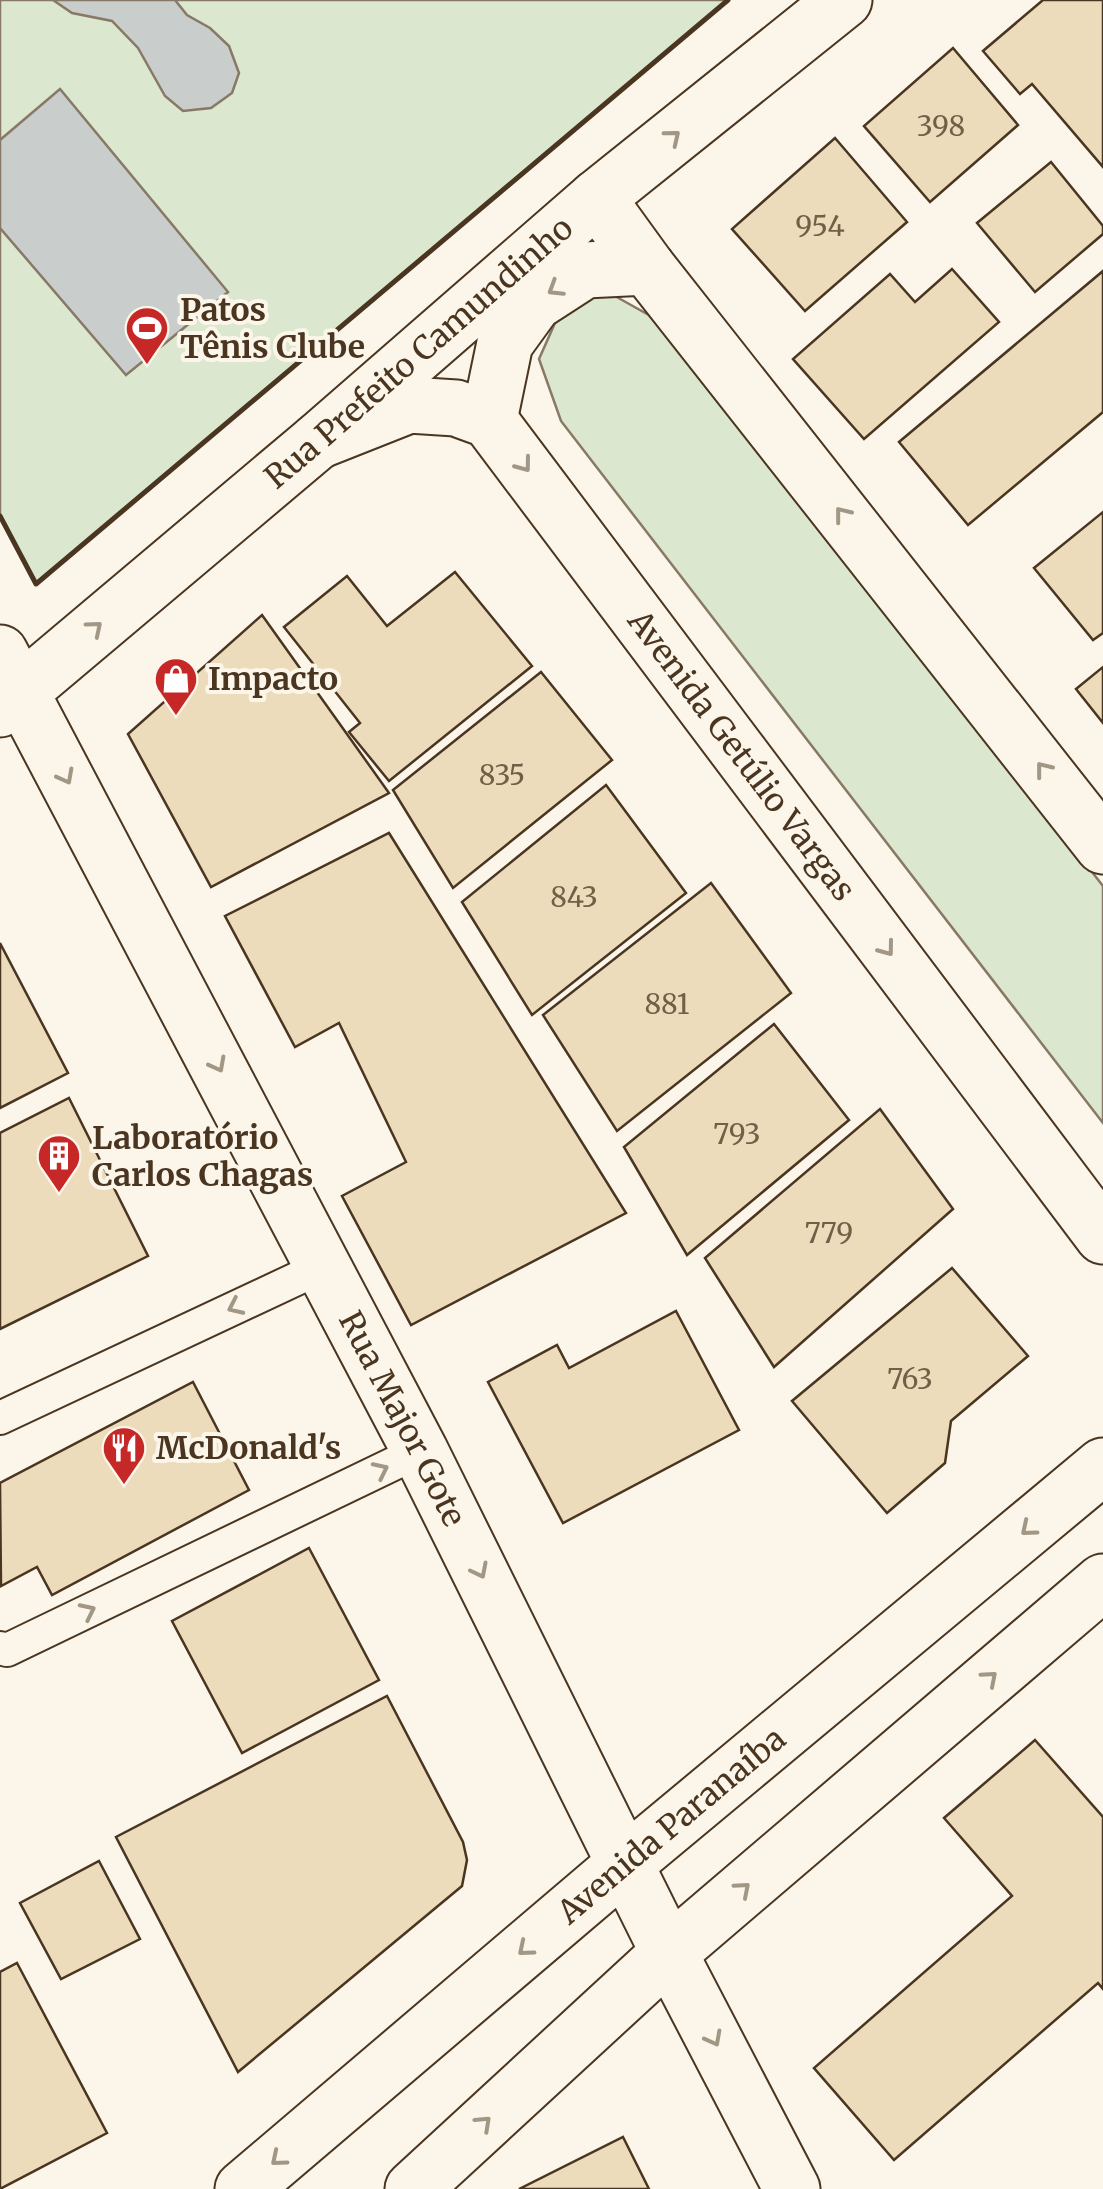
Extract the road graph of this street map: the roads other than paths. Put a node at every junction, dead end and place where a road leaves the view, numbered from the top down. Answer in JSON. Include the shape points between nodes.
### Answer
{"nodes":[{"id":1,"x":844,"y":0,"type":"edge"},
{"id":2,"x":597,"y":198,"type":"junction"},
{"id":3,"x":647,"y":267,"type":"junction"},
{"id":4,"x":489,"y":420,"type":"junction"},
{"id":5,"x":318,"y":441,"type":"junction"},
{"id":6,"x":7,"y":684,"type":"edge"},
{"id":7,"x":1103,"y":846,"type":"edge"},
{"id":8,"x":1103,"y":1236,"type":"edge"},
{"id":9,"x":324,"y":1266,"type":"junction"},
{"id":10,"x":0,"y":1418,"type":"edge"},
{"id":11,"x":420,"y":1451,"type":"junction"},
{"id":12,"x":1103,"y":1466,"type":"edge"},
{"id":13,"x":1103,"y":1582,"type":"edge"},
{"id":14,"x":0,"y":1648,"type":"edge"},
{"id":15,"x":626,"y":1863,"type":"junction"},
{"id":16,"x":669,"y":1953,"type":"junction"},
{"id":17,"x":243,"y":2189,"type":"edge"},
{"id":18,"x":413,"y":2189,"type":"edge"},
{"id":19,"x":792,"y":2189,"type":"edge"}],
"edges":[{"from":2,"to":1,"type":"main road","name":"Rua Prefeito Camundinho","one_way":true},
{"from":2,"to":3,"type":"main road"},
{"from":2,"to":5,"type":"main road","name":"Rua Prefeito Camundinho"},
{"from":3,"to":4,"type":"main road","one_way":true,"via":[[585,270],[534,303],[505,343]]},
{"from":7,"to":3,"type":"main road","one_way":true},
{"from":4,"to":5,"type":"main road","via":[[456,408],[409,405]]},
{"from":4,"to":8,"type":"main road","name":"Avenida Getúlio Vargas","one_way":true},
{"from":6,"to":5,"type":"main road","name":"Rua Prefeito Camundinho","one_way":true},
{"from":6,"to":9,"type":"main road","name":"Rua Major Gote","one_way":true},
{"from":9,"to":10,"type":"lane","one_way":true},
{"from":9,"to":11,"type":"main road","name":"Rua Major Gote"},
{"from":14,"to":11,"type":"lane","one_way":true},
{"from":11,"to":15,"type":"main road","name":"Rua Major Gote","one_way":true},
{"from":12,"to":15,"type":"main road","name":"Avenida Paranaíba","one_way":true},
{"from":16,"to":13,"type":"main road","one_way":true},
{"from":15,"to":16,"type":"main road","name":"Rua Major Gote"},
{"from":15,"to":17,"type":"main road","name":"Avenida Paranaíba","one_way":true},
{"from":18,"to":16,"type":"main road","one_way":true},
{"from":16,"to":19,"type":"main road","name":"Rua Major Gote","one_way":true}]}
